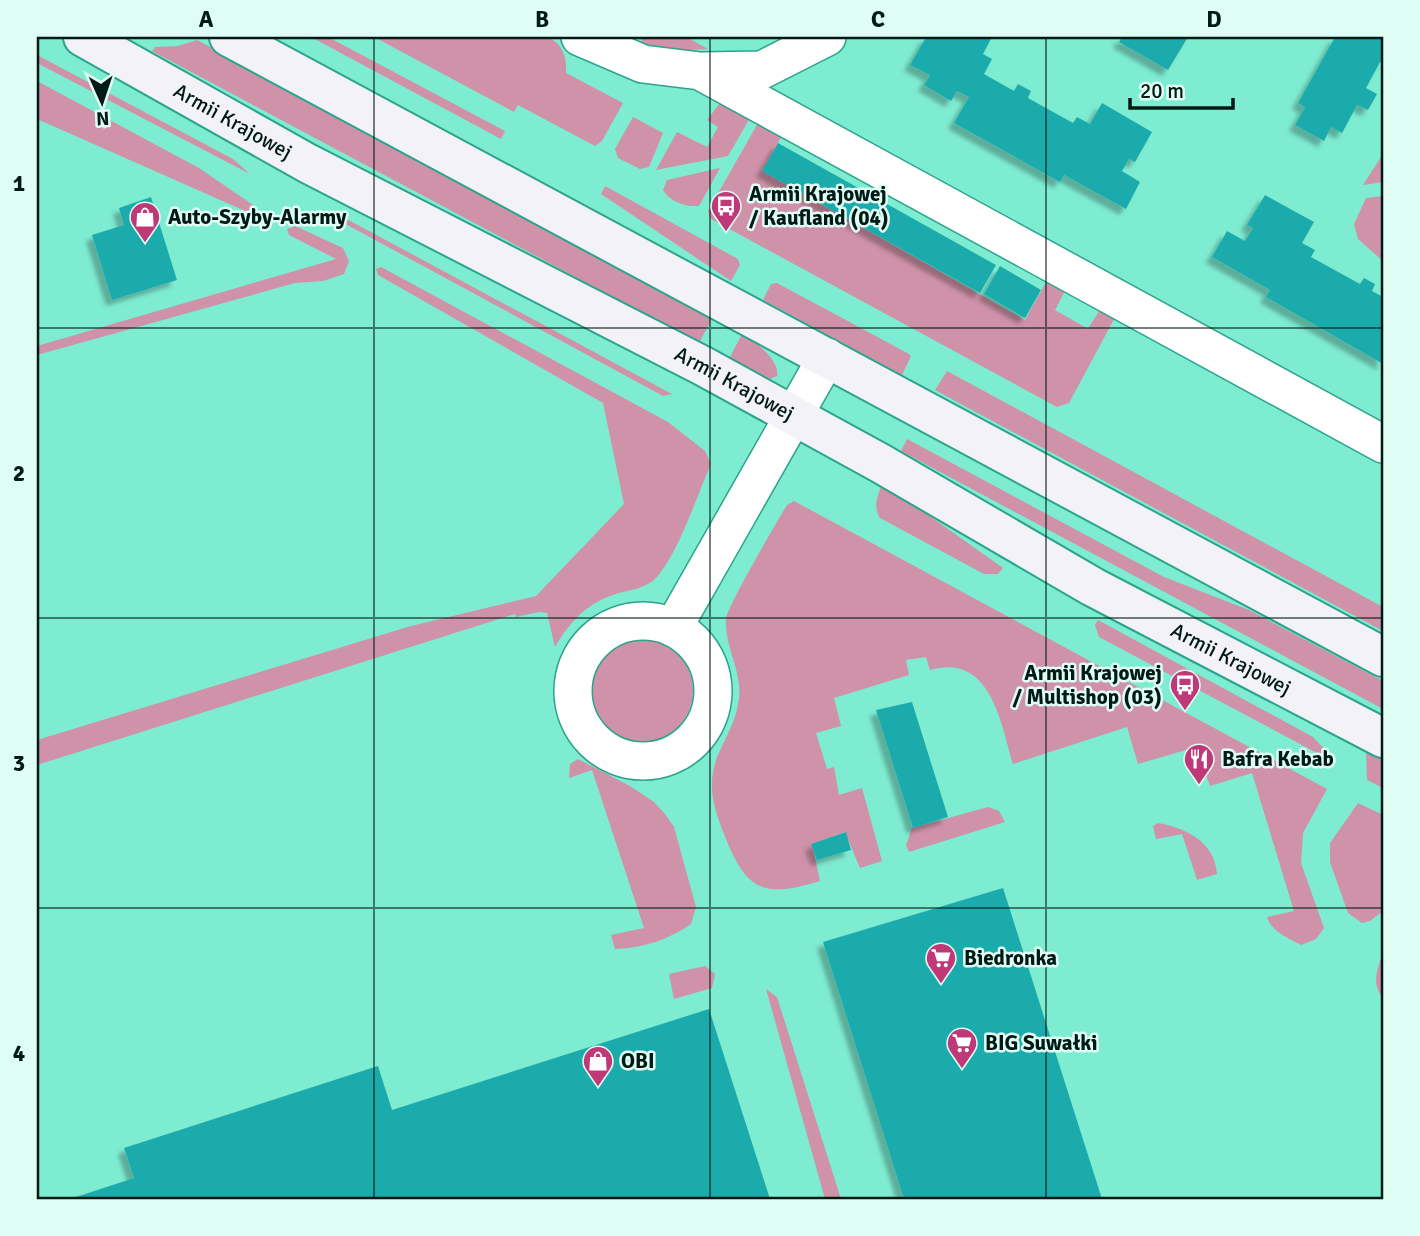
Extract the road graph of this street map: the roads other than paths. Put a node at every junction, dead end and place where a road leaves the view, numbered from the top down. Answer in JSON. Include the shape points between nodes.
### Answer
{"nodes":[{"id":1,"x":83,"y":37,"type":"edge"},
{"id":2,"x":229,"y":37,"type":"edge"},
{"id":3,"x":580,"y":37,"type":"edge"},
{"id":4,"x":827,"y":37,"type":"edge"},
{"id":5,"x":700,"y":71,"type":"junction"},
{"id":6,"x":827,"y":357,"type":"junction"},
{"id":7,"x":793,"y":416,"type":"junction"},
{"id":8,"x":1383,"y":443,"type":"edge"},
{"id":9,"x":673,"y":628,"type":"dead end"},
{"id":10,"x":1383,"y":657,"type":"edge"},
{"id":11,"x":1383,"y":738,"type":"edge"}],
"edges":[{"from":1,"to":7,"type":"main road","name":"Armii Krajowej","via":[[307,163]]},
{"from":2,"to":6,"type":"main road"},
{"from":3,"to":5,"type":"street","via":[[643,64]]},
{"from":4,"to":5,"type":"street","via":[[762,70]]},
{"from":5,"to":8,"type":"street"},
{"from":6,"to":7,"type":"street"},
{"from":6,"to":10,"type":"main road"},
{"from":7,"to":9,"type":"street"},
{"from":7,"to":11,"type":"main road","name":"Armii Krajowej","via":[[1093,587]]}]}
